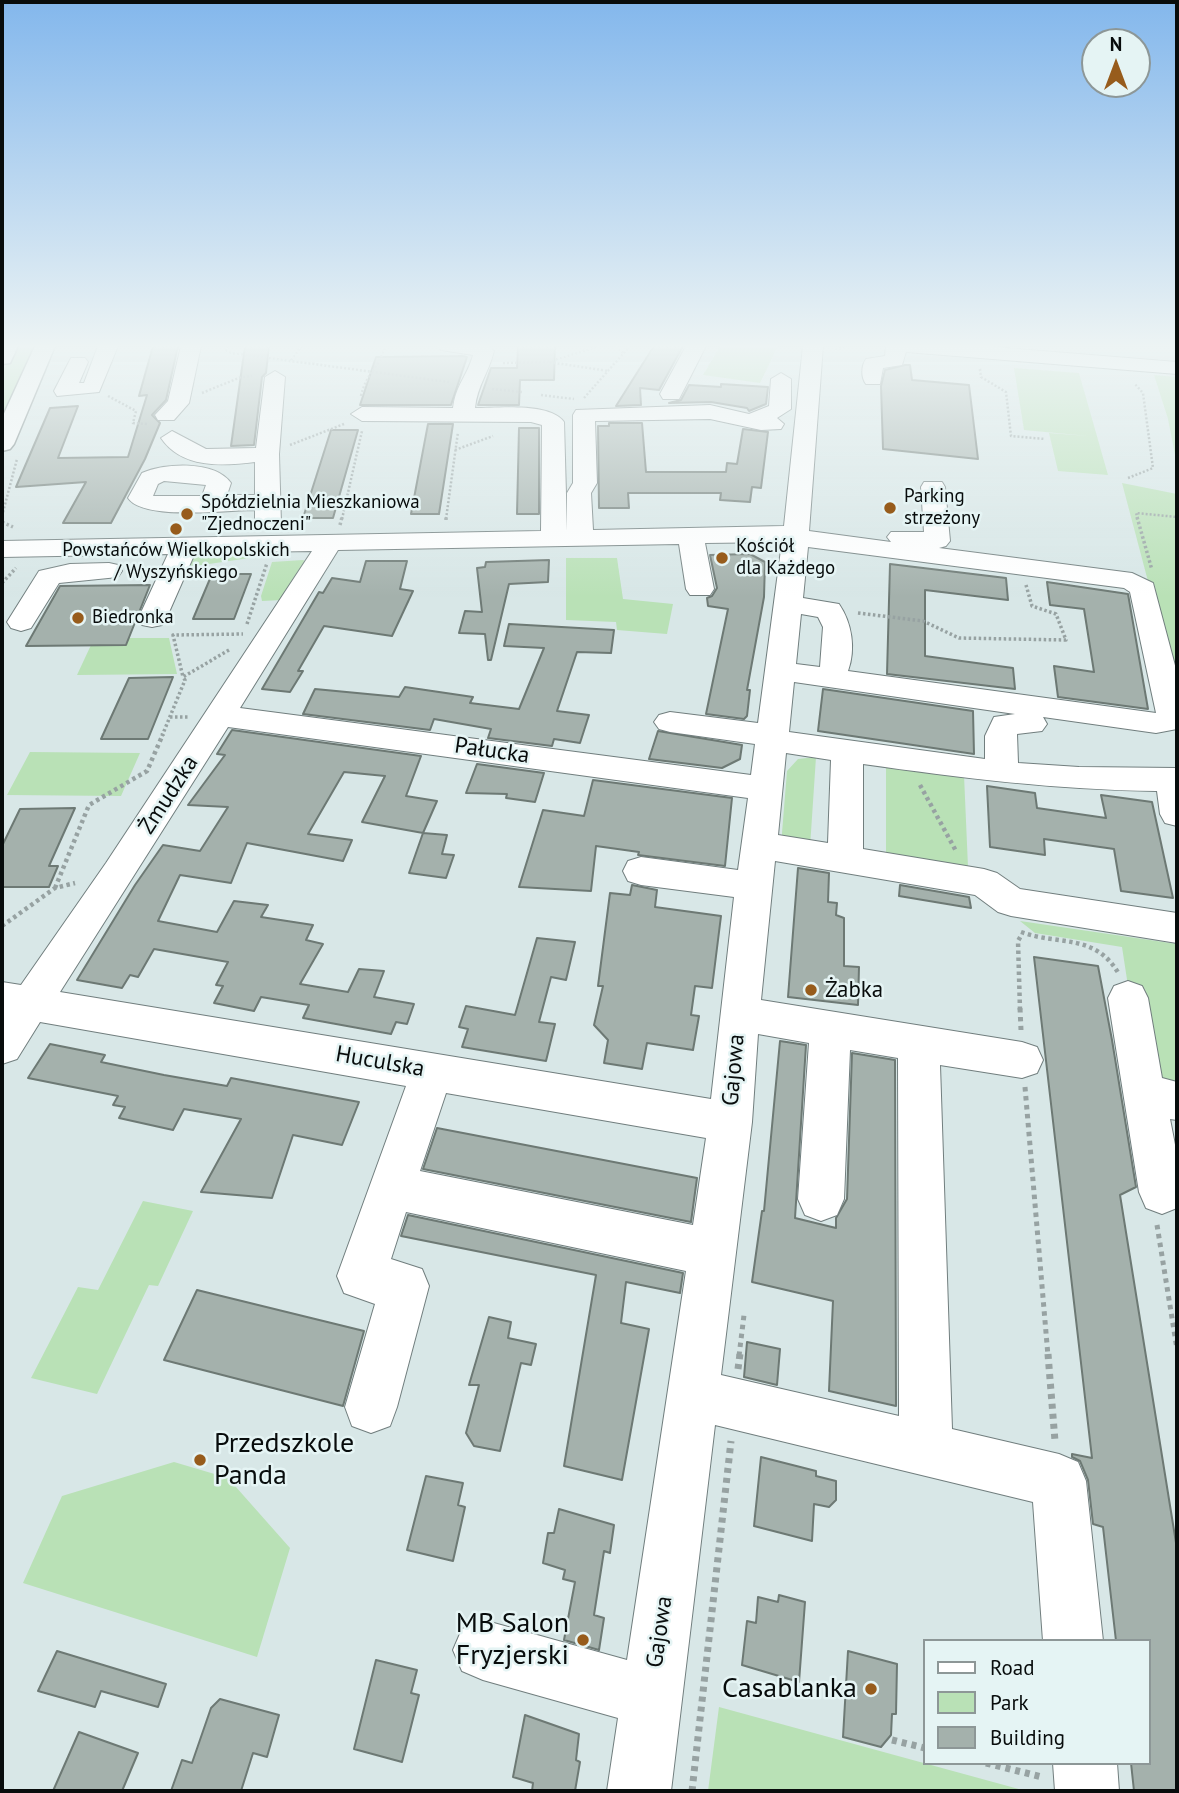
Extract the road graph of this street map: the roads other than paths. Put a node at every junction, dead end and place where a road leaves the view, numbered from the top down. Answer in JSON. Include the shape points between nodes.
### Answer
{"nodes":[{"id":1,"x":172,"y":430,"type":"edge"},
{"id":2,"x":270,"y":430,"type":"edge"},
{"id":3,"x":553,"y":430,"type":"edge"},
{"id":4,"x":584,"y":430,"type":"edge"},
{"id":5,"x":805,"y":430,"type":"edge"},
{"id":6,"x":267,"y":454,"type":"junction"},
{"id":7,"x":933,"y":487,"type":"dead end"},
{"id":8,"x":212,"y":502,"type":"dead end"},
{"id":9,"x":268,"y":502,"type":"junction"},
{"id":10,"x":794,"y":530,"type":"junction"},
{"id":11,"x":335,"y":536,"type":"junction"},
{"id":12,"x":691,"y":537,"type":"junction"},
{"id":13,"x":554,"y":538,"type":"junction"},
{"id":14,"x":580,"y":538,"type":"junction"},
{"id":15,"x":185,"y":546,"type":"junction"},
{"id":16,"x":2,"y":549,"type":"edge"},
{"id":17,"x":266,"y":549,"type":"junction"},
{"id":18,"x":173,"y":570,"type":"junction"},
{"id":19,"x":700,"y":589,"type":"dead end"},
{"id":20,"x":808,"y":607,"type":"junction"},
{"id":21,"x":152,"y":618,"type":"dead end"},
{"id":22,"x":21,"y":622,"type":"dead end"},
{"id":23,"x":835,"y":668,"type":"dead end"},
{"id":24,"x":780,"y":671,"type":"junction"},
{"id":25,"x":220,"y":716,"type":"junction"},
{"id":26,"x":670,"y":722,"type":"dead end"},
{"id":27,"x":1031,"y":724,"type":"dead end"},
{"id":28,"x":771,"y":737,"type":"junction"},
{"id":29,"x":847,"y":760,"type":"dead end"},
{"id":30,"x":1003,"y":773,"type":"junction"},
{"id":31,"x":764,"y":788,"type":"junction"},
{"id":32,"x":1176,"y":796,"type":"edge"},
{"id":33,"x":845,"y":859,"type":"junction"},
{"id":34,"x":755,"y":865,"type":"junction"},
{"id":35,"x":641,"y":871,"type":"dead end"},
{"id":36,"x":1177,"y":929,"type":"edge"},
{"id":37,"x":1128,"y":998,"type":"road end"},
{"id":38,"x":16,"y":1001,"type":"edge"},
{"id":39,"x":739,"y":1014,"type":"junction"},
{"id":40,"x":830,"y":1029,"type":"junction"},
{"id":41,"x":919,"y":1044,"type":"junction"},
{"id":42,"x":2,"y":1045,"type":"edge"},
{"id":43,"x":1023,"y":1060,"type":"road end"},
{"id":44,"x":432,"y":1071,"type":"junction"},
{"id":45,"x":1160,"y":1097,"type":"edge"},
{"id":46,"x":730,"y":1122,"type":"junction"},
{"id":47,"x":392,"y":1187,"type":"junction"},
{"id":48,"x":1162,"y":1192,"type":"road end"},
{"id":49,"x":821,"y":1199,"type":"dead end"},
{"id":50,"x":712,"y":1253,"type":"junction"},
{"id":51,"x":693,"y":1394,"type":"junction"},
{"id":52,"x":370,"y":1407,"type":"dead end"},
{"id":53,"x":926,"y":1450,"type":"junction"},
{"id":54,"x":1073,"y":1639,"type":"edge"},
{"id":55,"x":483,"y":1650,"type":"dead end"},
{"id":56,"x":651,"y":1697,"type":"junction"},
{"id":57,"x":639,"y":1791,"type":"edge"}],
"edges":[{"from":1,"to":6,"type":"street","via":[[181,449],[195,456]]},
{"from":2,"to":6,"type":"street"},
{"from":3,"to":13,"type":"street"},
{"from":4,"to":14,"type":"street"},
{"from":5,"to":10,"type":"street","name":"Gajowa"},
{"from":6,"to":9,"type":"street"},
{"from":7,"to":10,"type":"street","via":[[937,541]]},
{"from":8,"to":9,"type":"street"},
{"from":9,"to":17,"type":"street"},
{"from":10,"to":12,"type":"street"},
{"from":10,"to":20,"type":"street","name":"Gajowa"},
{"from":10,"to":24,"type":"street","via":[[812,540],[1132,581],[1143,589],[1172,715],[1156,723]]},
{"from":11,"to":13,"type":"street"},
{"from":11,"to":17,"type":"street"},
{"from":11,"to":25,"type":"street","name":"Żmudzka"},
{"from":12,"to":14,"type":"street"},
{"from":12,"to":19,"type":"street"},
{"from":13,"to":14,"type":"street"},
{"from":15,"to":16,"type":"street"},
{"from":15,"to":17,"type":"street"},
{"from":15,"to":18,"type":"street"},
{"from":18,"to":21,"type":"street"},
{"from":18,"to":22,"type":"street","via":[[58,574],[44,582]]},
{"from":20,"to":23,"type":"street","via":[[837,627]]},
{"from":20,"to":24,"type":"street","name":"Gajowa"},
{"from":24,"to":28,"type":"street","name":"Gajowa"},
{"from":25,"to":31,"type":"street","name":"Pałucka"},
{"from":25,"to":38,"type":"street","name":"Żmudzka","via":[[119,873]]},
{"from":26,"to":28,"type":"street"},
{"from":27,"to":30,"type":"street","via":[[1005,724],[999,738]]},
{"from":28,"to":30,"type":"street"},
{"from":28,"to":31,"type":"street","name":"Gajowa"},
{"from":29,"to":33,"type":"street"},
{"from":30,"to":32,"type":"street","via":[[1079,779]]},
{"from":31,"to":34,"type":"street","name":"Gajowa"},
{"from":33,"to":34,"type":"street"},
{"from":33,"to":36,"type":"street","via":[[984,883],[1017,918]]},
{"from":34,"to":35,"type":"street"},
{"from":34,"to":39,"type":"street","name":"Gajowa"},
{"from":37,"to":45,"type":"street"},
{"from":38,"to":42,"type":"street","name":"Żmudzka"},
{"from":38,"to":44,"type":"street","name":"Huculska"},
{"from":39,"to":40,"type":"street"},
{"from":39,"to":46,"type":"street","name":"Gajowa"},
{"from":40,"to":41,"type":"street"},
{"from":40,"to":49,"type":"street"},
{"from":41,"to":43,"type":"street"},
{"from":41,"to":53,"type":"street"},
{"from":44,"to":46,"type":"street","name":"Huculska"},
{"from":44,"to":47,"type":"street"},
{"from":45,"to":48,"type":"street"},
{"from":46,"to":50,"type":"street","name":"Gajowa"},
{"from":47,"to":50,"type":"street"},
{"from":47,"to":52,"type":"street","via":[[361,1276],[405,1286]]},
{"from":50,"to":51,"type":"street","name":"Gajowa"},
{"from":51,"to":53,"type":"street"},
{"from":51,"to":56,"type":"street","name":"Gajowa"},
{"from":53,"to":54,"type":"street","via":[[1059,1481]]},
{"from":55,"to":56,"type":"street"},
{"from":56,"to":57,"type":"street","name":"Gajowa"}]}
